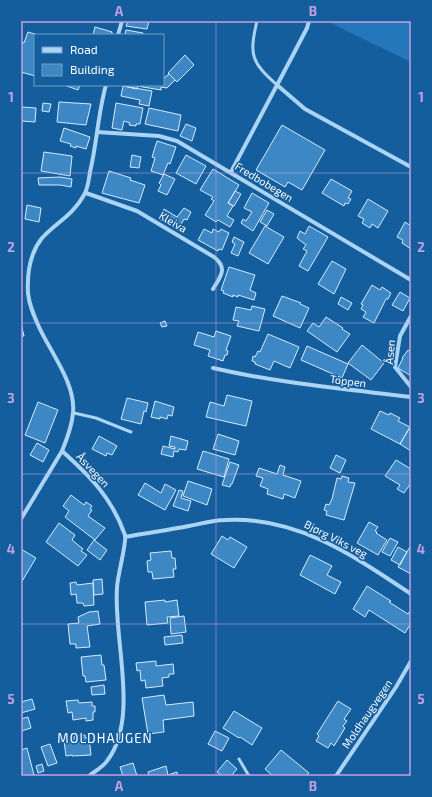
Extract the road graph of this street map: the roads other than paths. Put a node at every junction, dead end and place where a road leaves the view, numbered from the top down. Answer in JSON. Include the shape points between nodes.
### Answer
{"nodes":[{"id":1,"x":122,"y":21,"type":"edge"},
{"id":2,"x":257,"y":21,"type":"edge"},
{"id":3,"x":309,"y":21,"type":"edge"},
{"id":4,"x":118,"y":34,"type":"edge"},
{"id":5,"x":277,"y":85,"type":"junction"},
{"id":6,"x":106,"y":86,"type":"edge"},
{"id":7,"x":97,"y":132,"type":"junction"},
{"id":8,"x":411,"y":167,"type":"edge"},
{"id":9,"x":231,"y":172,"type":"junction"},
{"id":10,"x":86,"y":193,"type":"junction"},
{"id":11,"x":411,"y":280,"type":"edge"},
{"id":12,"x":213,"y":289,"type":"dead end"},
{"id":13,"x":411,"y":316,"type":"edge"},
{"id":14,"x":213,"y":368,"type":"dead end"},
{"id":15,"x":411,"y":387,"type":"edge"},
{"id":16,"x":411,"y":397,"type":"edge"},
{"id":17,"x":74,"y":413,"type":"junction"},
{"id":18,"x":131,"y":432,"type":"dead end"},
{"id":19,"x":62,"y":451,"type":"junction"},
{"id":20,"x":22,"y":514,"type":"edge"},
{"id":21,"x":21,"y":519,"type":"edge"},
{"id":22,"x":125,"y":537,"type":"junction"},
{"id":23,"x":411,"y":594,"type":"edge"},
{"id":24,"x":411,"y":661,"type":"edge"},
{"id":25,"x":239,"y":759,"type":"dead end"},
{"id":26,"x":89,"y":776,"type":"edge"},
{"id":27,"x":249,"y":776,"type":"edge"},
{"id":28,"x":336,"y":776,"type":"edge"}],
"edges":[{"from":1,"to":4,"type":"street"},
{"from":2,"to":5,"type":"lane","via":[[253,37],[254,58],[263,72]]},
{"from":3,"to":5,"type":"street"},
{"from":5,"to":8,"type":"street","via":[[305,109]]},
{"from":5,"to":9,"type":"street"},
{"from":6,"to":7,"type":"street"},
{"from":7,"to":9,"type":"street","name":"Fredbobegen","via":[[159,136],[178,142]]},
{"from":7,"to":10,"type":"street"},
{"from":9,"to":11,"type":"street","name":"Fredbobegen"},
{"from":10,"to":12,"type":"street","name":"Kleiva","via":[[137,211],[214,257],[222,266],[222,273]]},
{"from":10,"to":17,"type":"street","name":"Åsvegen","via":[[77,208],[37,245],[28,281],[31,310],[68,381]]},
{"from":13,"to":15,"type":"street","name":"Åsen","via":[[400,336],[395,367]]},
{"from":14,"to":16,"type":"street","name":"Toppen","via":[[284,382]]},
{"from":17,"to":18,"type":"lane","via":[[96,418]]},
{"from":17,"to":19,"type":"street","name":"Åsvegen"},
{"from":19,"to":20,"type":"street"},
{"from":19,"to":22,"type":"street","name":"Åsvegen","via":[[88,474],[104,494]]},
{"from":20,"to":21,"type":"street"},
{"from":22,"to":23,"type":"street","name":"Bjørg Viks veg","via":[[224,520],[264,522],[294,528],[323,540],[362,561]]},
{"from":22,"to":26,"type":"street","via":[[117,588],[117,620],[124,688],[120,734],[114,751],[106,762]]},
{"from":24,"to":28,"type":"street","name":"Moldhaugvegen"},
{"from":25,"to":27,"type":"lane"}]}
